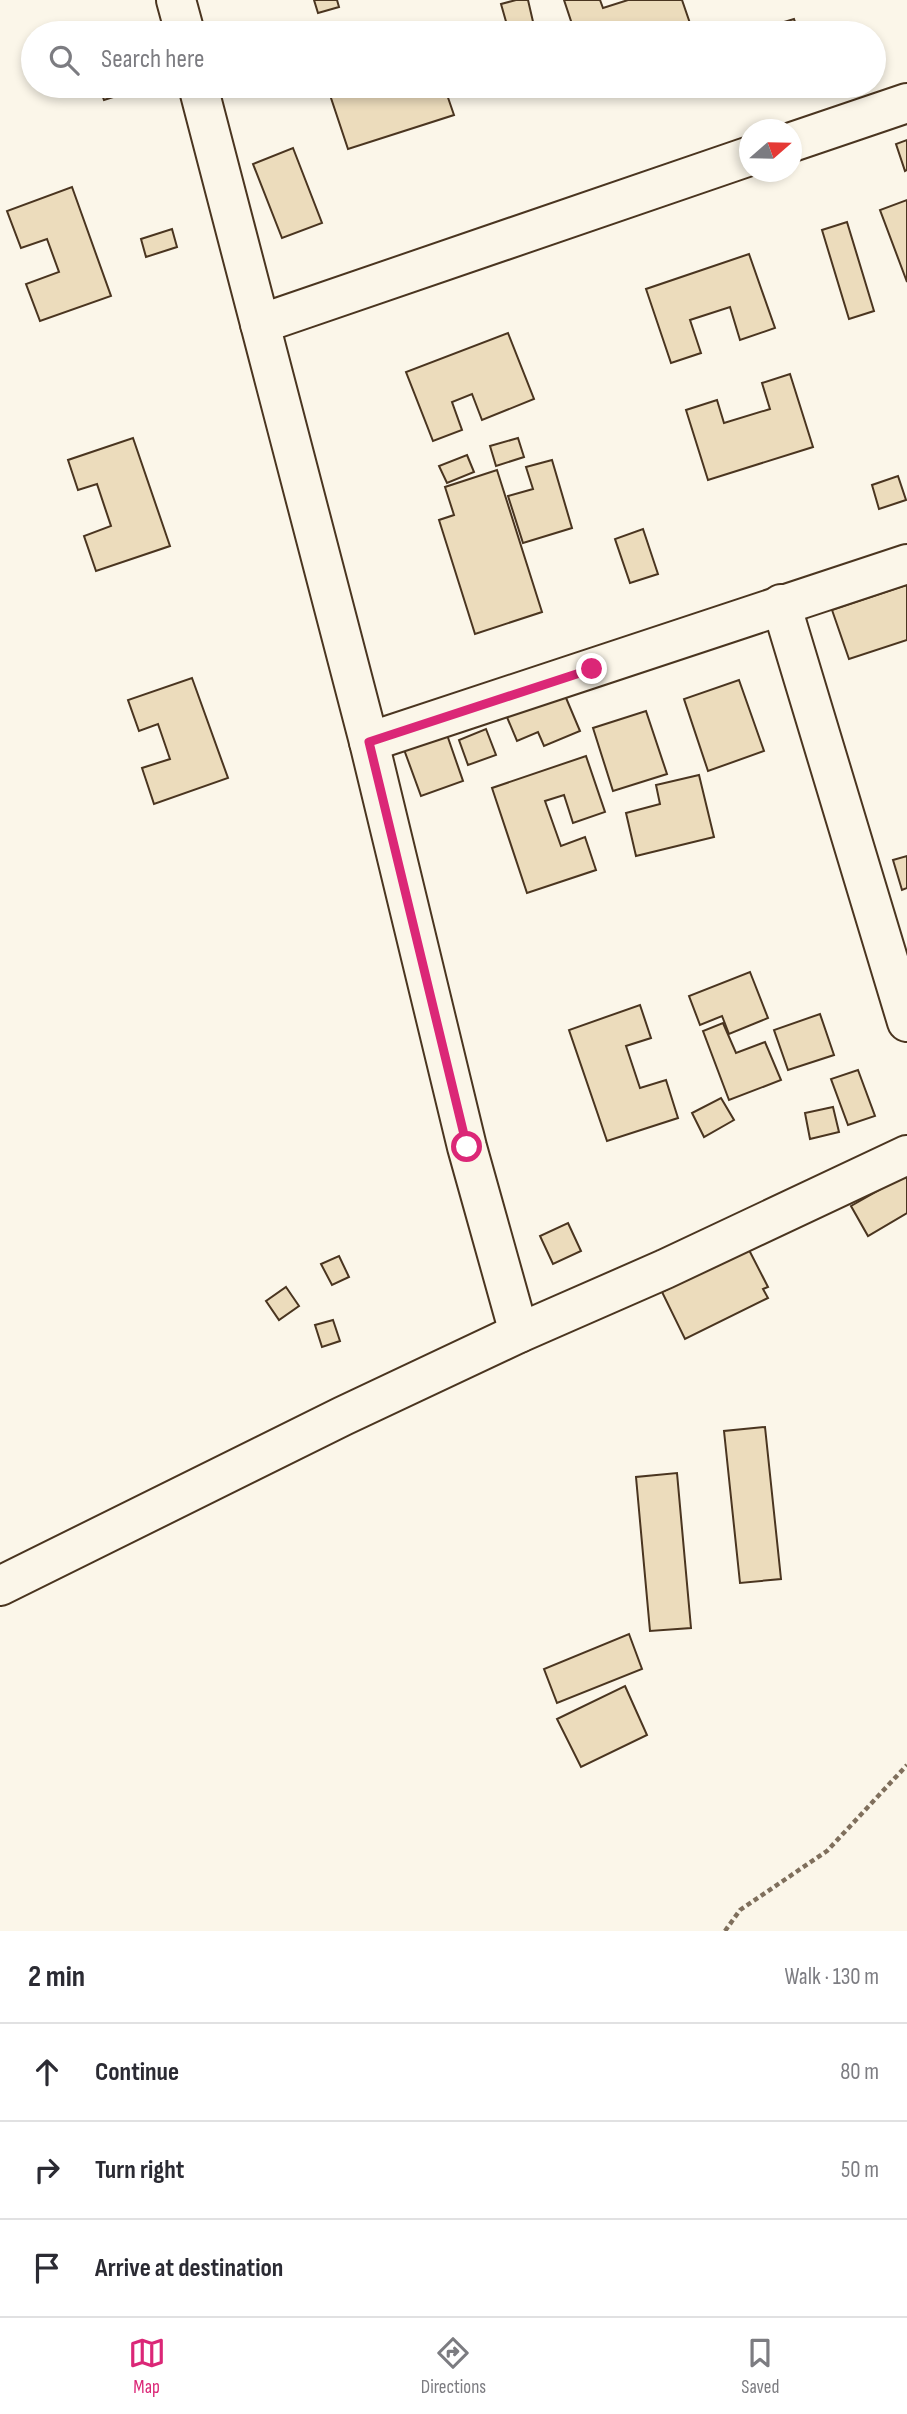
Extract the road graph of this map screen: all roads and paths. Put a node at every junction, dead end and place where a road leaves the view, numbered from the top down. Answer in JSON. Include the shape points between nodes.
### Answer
{"nodes":[{"id":1,"x":176,"y":0,"type":"edge"},
{"id":2,"x":182,"y":21,"type":"edge"},
{"id":3,"x":201,"y":98,"type":"edge"},
{"id":4,"x":907,"y":103,"type":"edge"},
{"id":5,"x":802,"y":139,"type":"edge"},
{"id":6,"x":739,"y":160,"type":"edge"},
{"id":7,"x":260,"y":324,"type":"junction"},
{"id":8,"x":907,"y":564,"type":"edge"},
{"id":9,"x":781,"y":604,"type":"junction"},
{"id":10,"x":369,"y":742,"type":"junction"},
{"id":11,"x":907,"y":1022,"type":"edge"},
{"id":12,"x":907,"y":1155,"type":"edge"},
{"id":13,"x":519,"y":1333,"type":"junction"},
{"id":14,"x":0,"y":1586,"type":"edge"},
{"id":15,"x":907,"y":1765,"type":"edge"},
{"id":16,"x":725,"y":1931,"type":"edge"}],
"edges":[{"from":1,"to":2,"type":"street"},
{"from":3,"to":7,"type":"street"},
{"from":4,"to":5,"type":"street"},
{"from":6,"to":7,"type":"street"},
{"from":7,"to":10,"type":"street"},
{"from":8,"to":9,"type":"street"},
{"from":9,"to":10,"type":"street"},
{"from":9,"to":11,"type":"street"},
{"from":10,"to":13,"type":"street","via":[[467,1147]]},
{"from":12,"to":13,"type":"street"},
{"from":13,"to":14,"type":"street"},
{"from":15,"to":16,"type":"path","via":[[827,1852],[740,1910]]}]}
